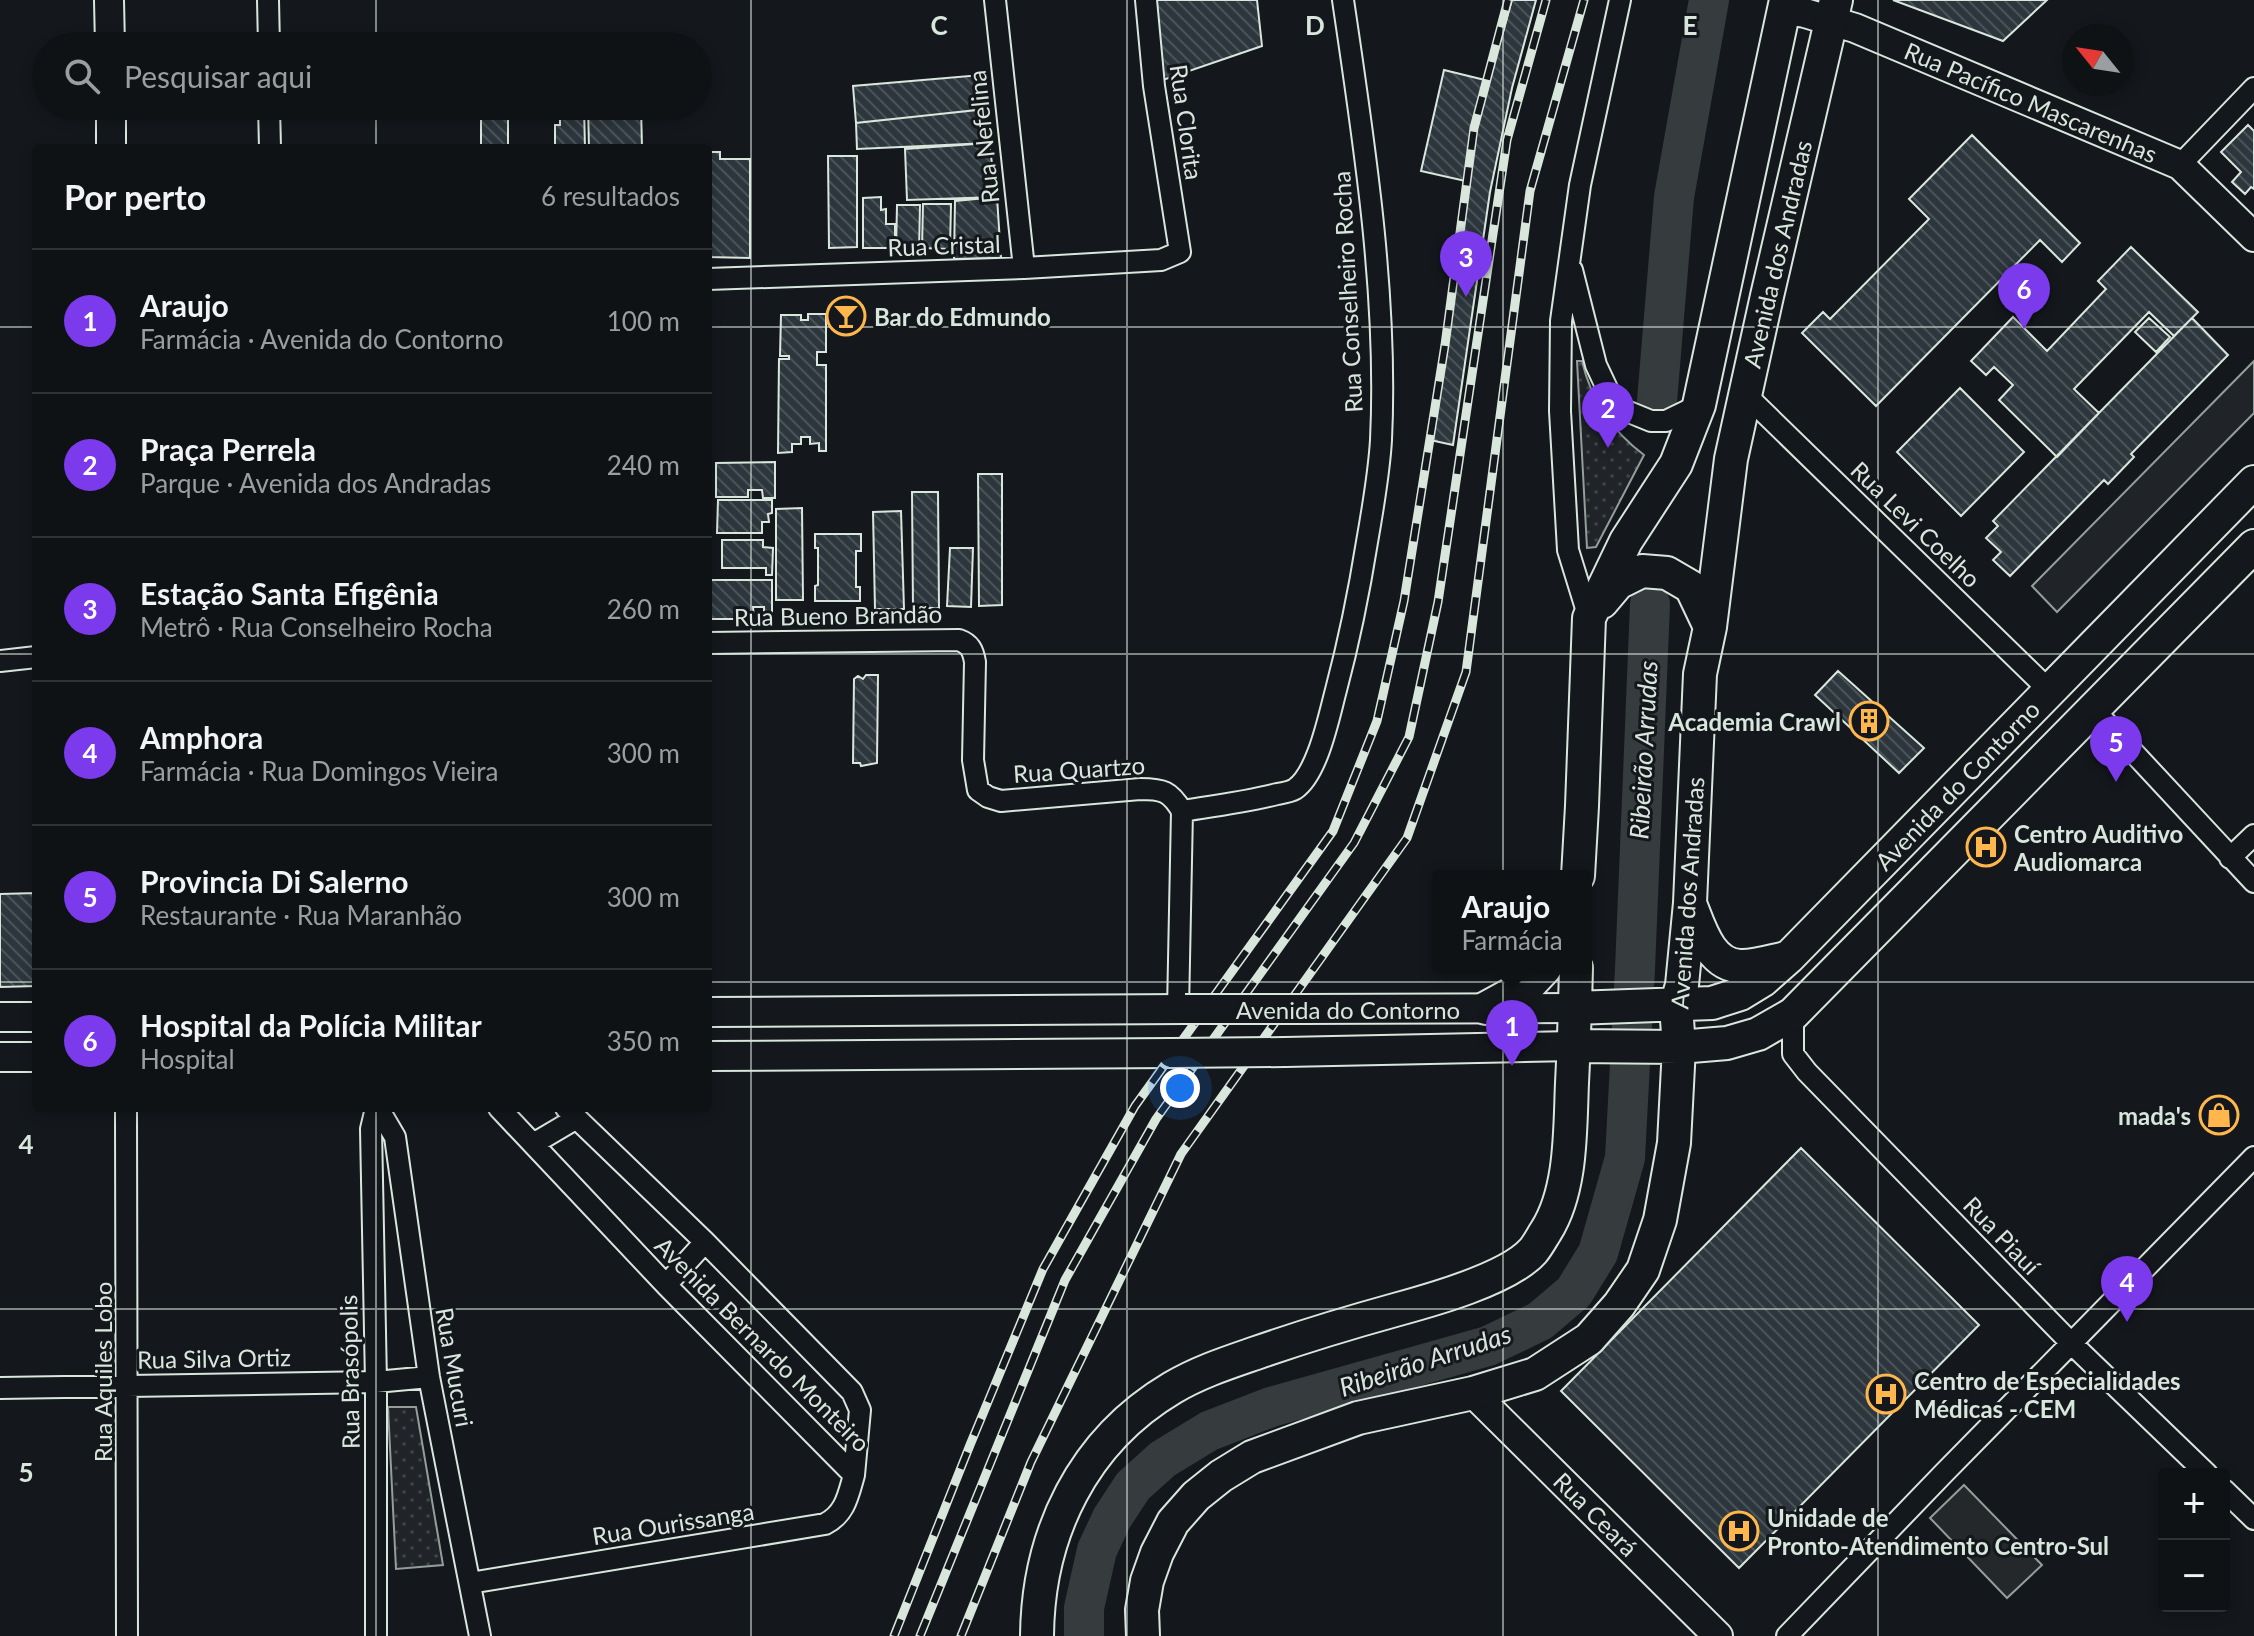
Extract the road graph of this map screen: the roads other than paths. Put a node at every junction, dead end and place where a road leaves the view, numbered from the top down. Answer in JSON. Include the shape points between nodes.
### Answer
{"nodes":[{"id":1,"x":109,"y":0,"type":"edge"},
{"id":2,"x":268,"y":0,"type":"edge"},
{"id":3,"x":995,"y":0,"type":"edge"},
{"id":4,"x":1146,"y":0,"type":"edge"},
{"id":5,"x":1343,"y":0,"type":"edge"},
{"id":6,"x":1620,"y":0,"type":"edge"},
{"id":7,"x":1784,"y":5,"type":"edge"},
{"id":8,"x":1833,"y":10,"type":"edge"},
{"id":9,"x":110,"y":32,"type":"edge"},
{"id":10,"x":269,"y":32,"type":"edge"},
{"id":11,"x":2254,"y":88,"type":"edge"},
{"id":12,"x":111,"y":120,"type":"edge"},
{"id":13,"x":269,"y":120,"type":"edge"},
{"id":14,"x":111,"y":144,"type":"edge"},
{"id":15,"x":270,"y":144,"type":"edge"},
{"id":16,"x":2180,"y":165,"type":"junction"},
{"id":17,"x":2254,"y":237,"type":"edge"},
{"id":18,"x":1180,"y":252,"type":"joint"},
{"id":19,"x":1570,"y":258,"type":"junction"},
{"id":20,"x":1024,"y":268,"type":"junction"},
{"id":21,"x":712,"y":279,"type":"edge"},
{"id":22,"x":1745,"y":394,"type":"junction"},
{"id":23,"x":1699,"y":405,"type":"junction"},
{"id":24,"x":2254,"y":482,"type":"edge"},
{"id":25,"x":2254,"y":546,"type":"edge"},
{"id":26,"x":1589,"y":618,"type":"junction"},
{"id":27,"x":1710,"y":627,"type":"junction"},
{"id":28,"x":712,"y":643,"type":"edge"},
{"id":29,"x":968,"y":643,"type":"joint"},
{"id":30,"x":32,"y":657,"type":"edge"},
{"id":31,"x":0,"y":661,"type":"edge"},
{"id":32,"x":2078,"y":663,"type":"junction"},
{"id":33,"x":2050,"y":691,"type":"junction"},
{"id":34,"x":2093,"y":709,"type":"junction"},
{"id":35,"x":2063,"y":739,"type":"junction"},
{"id":36,"x":1182,"y":811,"type":"junction"},
{"id":37,"x":2254,"y":835,"type":"edge"},
{"id":38,"x":2230,"y":858,"type":"junction"},
{"id":39,"x":1578,"y":870,"type":"edge"},
{"id":40,"x":2254,"y":882,"type":"edge"},
{"id":41,"x":1690,"y":903,"type":"junction"},
{"id":42,"x":1789,"y":957,"type":"junction"},
{"id":43,"x":1539,"y":974,"type":"edge"},
{"id":44,"x":1577,"y":974,"type":"edge"},
{"id":45,"x":1670,"y":1005,"type":"junction"},
{"id":46,"x":1486,"y":1008,"type":"junction"},
{"id":47,"x":1585,"y":1008,"type":"junction"},
{"id":48,"x":1182,"y":1010,"type":"junction"},
{"id":49,"x":712,"y":1012,"type":"edge"},
{"id":50,"x":1793,"y":1014,"type":"junction"},
{"id":51,"x":0,"y":1017,"type":"edge"},
{"id":52,"x":32,"y":1017,"type":"edge"},
{"id":53,"x":1585,"y":1046,"type":"junction"},
{"id":54,"x":1674,"y":1046,"type":"junction"},
{"id":55,"x":712,"y":1056,"type":"edge"},
{"id":56,"x":0,"y":1057,"type":"edge"},
{"id":57,"x":32,"y":1057,"type":"edge"},
{"id":58,"x":126,"y":1112,"type":"edge"},
{"id":59,"x":376,"y":1112,"type":"edge"},
{"id":60,"x":379,"y":1112,"type":"edge"},
{"id":61,"x":503,"y":1112,"type":"edge"},
{"id":62,"x":572,"y":1113,"type":"edge"},
{"id":63,"x":533,"y":1144,"type":"junction"},
{"id":64,"x":2254,"y":1157,"type":"edge"},
{"id":65,"x":705,"y":1242,"type":"junction"},
{"id":66,"x":666,"y":1285,"type":"junction"},
{"id":67,"x":2071,"y":1343,"type":"junction"},
{"id":68,"x":429,"y":1377,"type":"junction"},
{"id":69,"x":376,"y":1382,"type":"junction"},
{"id":70,"x":128,"y":1386,"type":"junction"},
{"id":71,"x":0,"y":1388,"type":"edge"},
{"id":72,"x":1473,"y":1393,"type":"junction"},
{"id":73,"x":2201,"y":1468,"type":"edge"},
{"id":74,"x":854,"y":1475,"type":"junction"},
{"id":75,"x":2230,"y":1496,"type":"edge"},
{"id":76,"x":2254,"y":1519,"type":"edge"},
{"id":77,"x":470,"y":1583,"type":"junction"},
{"id":78,"x":127,"y":1636,"type":"edge"},
{"id":79,"x":376,"y":1636,"type":"edge"},
{"id":80,"x":480,"y":1636,"type":"edge"},
{"id":81,"x":1037,"y":1636,"type":"edge"},
{"id":82,"x":1143,"y":1636,"type":"edge"},
{"id":83,"x":1718,"y":1636,"type":"edge"},
{"id":84,"x":1787,"y":1636,"type":"edge"}],
"edges":[{"from":1,"to":9,"type":"main road"},
{"from":2,"to":10,"type":"street"},
{"from":3,"to":20,"type":"street","name":"Rua Nefelina"},
{"from":4,"to":18,"type":"street","name":"Rua Clorita"},
{"from":5,"to":36,"type":"street","name":"Rua Conselheiro Rocha","via":[[1380,335],[1381,441],[1355,611],[1326,727],[1313,763],[1294,790]]},
{"from":6,"to":19,"type":"street","name":"Avenida dos Andradas","via":[[1580,185]]},
{"from":7,"to":8,"type":"main road","name":"Rua Pacífico Mascarenhas"},
{"from":7,"to":23,"type":"main road","name":"Avenida dos Andradas"},
{"from":8,"to":16,"type":"main road","name":"Rua Pacífico Mascarenhas","via":[[1918,54]]},
{"from":8,"to":22,"type":"main road","name":"Avenida dos Andradas"},
{"from":11,"to":16,"type":"street"},
{"from":12,"to":14,"type":"main road"},
{"from":13,"to":15,"type":"street"},
{"from":16,"to":17,"type":"main road","name":"Rua Pacífico Mascarenhas"},
{"from":18,"to":20,"type":"street","name":"Rua Cristal","via":[[1161,260]]},
{"from":19,"to":23,"type":"street","name":"Avenida dos Andradas","via":[[1596,365],[1612,399],[1651,421],[1666,421]]},
{"from":19,"to":26,"type":"street","name":"Avenida dos Andradas","via":[[1561,321],[1561,438],[1568,550]]},
{"from":20,"to":21,"type":"street","name":"Rua Cristal"},
{"from":22,"to":27,"type":"main road","name":"Avenida dos Andradas","via":[[1731,459]]},
{"from":22,"to":33,"type":"street","name":"Rua Levi Coelho"},
{"from":23,"to":26,"type":"main road","name":"Avenida dos Andradas","via":[[1676,464],[1626,541]]},
{"from":24,"to":32,"type":"main road","name":"Avenida do Contorno"},
{"from":25,"to":34,"type":"main road","name":"Avenida do Contorno"},
{"from":26,"to":27,"type":"main road","via":[[1618,583],[1642,571],[1667,573],[1691,587]]},
{"from":26,"to":39,"type":"main road","name":"Avenida dos Andradas"},
{"from":27,"to":41,"type":"main road","name":"Avenida dos Andradas","via":[[1700,674]]},
{"from":28,"to":29,"type":"street","name":"Rua Bueno Brandão"},
{"from":29,"to":36,"type":"street","name":"Rua Quartzo","via":[[975,662],[973,760],[978,790],[1001,801],[1159,789]]},
{"from":30,"to":31,"type":"street"},
{"from":32,"to":33,"type":"main road","name":"Avenida do Contorno"},
{"from":32,"to":34,"type":"main road","via":[[2077,689]]},
{"from":33,"to":35,"type":"main road","via":[[2068,717]]},
{"from":33,"to":42,"type":"main road","name":"Avenida do Contorno"},
{"from":34,"to":35,"type":"main road","name":"Avenida do Contorno"},
{"from":34,"to":38,"type":"street"},
{"from":35,"to":50,"type":"main road","name":"Avenida do Contorno"},
{"from":36,"to":48,"type":"street"},
{"from":37,"to":38,"type":"street"},
{"from":38,"to":40,"type":"street"},
{"from":41,"to":42,"type":"main road","via":[[1705,943],[1732,966]]},
{"from":41,"to":45,"type":"main road","name":"Avenida dos Andradas","via":[[1682,985]]},
{"from":42,"to":45,"type":"main road","name":"Avenida do Contorno","via":[[1740,994],[1712,1003]]},
{"from":43,"to":46,"type":"main road"},
{"from":44,"to":47,"type":"main road"},
{"from":45,"to":47,"type":"main road","name":"Avenida do Contorno"},
{"from":45,"to":54,"type":"main road","name":"Avenida dos Andradas"},
{"from":46,"to":47,"type":"main road","name":"Avenida do Contorno"},
{"from":46,"to":48,"type":"main road","name":"Avenida do Contorno","bridge":true},
{"from":47,"to":53,"type":"main road"},
{"from":48,"to":49,"type":"main road","name":"Avenida do Contorno"},
{"from":50,"to":54,"type":"main road","name":"Avenida do Contorno","via":[[1746,1039]]},
{"from":50,"to":67,"type":"street","name":"Rua Piauí","via":[[1793,1054],[1807,1072]]},
{"from":51,"to":52,"type":"main road"},
{"from":53,"to":54,"type":"main road","name":"Avenida do Contorno"},
{"from":53,"to":55,"type":"main road","name":"Avenida do Contorno","bridge":true},
{"from":53,"to":81,"type":"main road","via":[[1560,1196],[1549,1227],[1531,1252],[1506,1271],[1436,1299],[1206,1370],[1145,1406],[1093,1458],[1055,1526],[1044,1563]]},
{"from":54,"to":72,"type":"main road","name":"Avenida dos Andradas","via":[[1674,1143],[1660,1220],[1643,1270],[1589,1339],[1535,1374]]},
{"from":56,"to":57,"type":"main road"},
{"from":58,"to":70,"type":"street","name":"Rua Aquiles Lobo"},
{"from":59,"to":69,"type":"street","name":"Rua Brasópolis","via":[[371,1129]]},
{"from":60,"to":68,"type":"street","name":"Rua Mucuri","via":[[395,1137]]},
{"from":61,"to":63,"type":"street","name":"Avenida Bernardo Monteiro"},
{"from":62,"to":63,"type":"street"},
{"from":62,"to":65,"type":"street","name":"Avenida Bernardo Monteiro"},
{"from":63,"to":66,"type":"street","name":"Avenida Bernardo Monteiro"},
{"from":64,"to":67,"type":"street"},
{"from":65,"to":66,"type":"street"},
{"from":65,"to":74,"type":"street","name":"Avenida Bernardo Monteiro","via":[[852,1392],[860,1410]]},
{"from":66,"to":74,"type":"street","name":"Avenida Bernardo Monteiro"},
{"from":67,"to":73,"type":"street","name":"Rua Piauí"},
{"from":67,"to":84,"type":"street"},
{"from":68,"to":69,"type":"street","name":"Rua Silva Ortiz"},
{"from":68,"to":77,"type":"street","name":"Rua Mucuri"},
{"from":69,"to":70,"type":"street","name":"Rua Silva Ortiz"},
{"from":69,"to":79,"type":"street","name":"Rua Brasópolis"},
{"from":70,"to":71,"type":"street","name":"Rua Silva Ortiz"},
{"from":70,"to":78,"type":"street","name":"Rua Aquiles Lobo"},
{"from":72,"to":82,"type":"main road","name":"Avenida dos Andradas","via":[[1358,1418],[1252,1457],[1221,1476],[1173,1522],[1157,1553],[1142,1610]]},
{"from":72,"to":83,"type":"main road","name":"Rua Ceará"},
{"from":74,"to":77,"type":"street","name":"Rua Ourissanga","via":[[843,1510],[825,1524]]},
{"from":75,"to":76,"type":"street"},
{"from":77,"to":80,"type":"street","name":"Rua Mucuri"}]}
